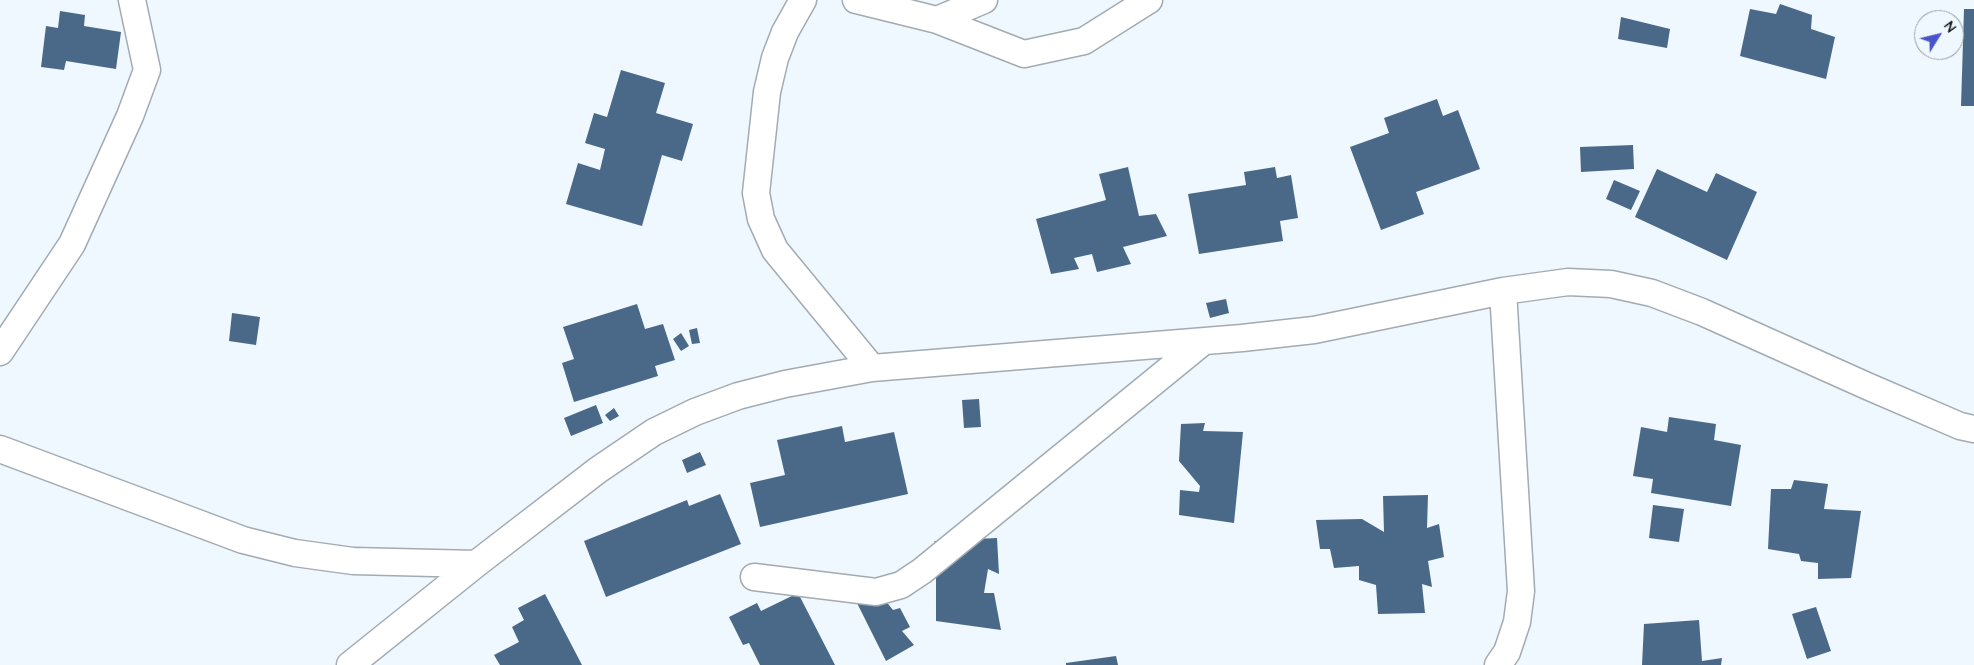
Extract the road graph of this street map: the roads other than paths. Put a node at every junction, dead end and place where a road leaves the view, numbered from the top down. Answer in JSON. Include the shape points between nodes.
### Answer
{"nodes":[{"id":1,"x":132,"y":0,"type":"edge"},
{"id":2,"x":803,"y":0,"type":"edge"},
{"id":3,"x":856,"y":0,"type":"edge"},
{"id":4,"x":984,"y":0,"type":"edge"},
{"id":5,"x":1149,"y":0,"type":"edge"},
{"id":6,"x":937,"y":20,"type":"junction"},
{"id":7,"x":1503,"y":291,"type":"junction"},
{"id":8,"x":1204,"y":342,"type":"junction"},
{"id":9,"x":0,"y":352,"type":"edge"},
{"id":10,"x":872,"y":368,"type":"junction"},
{"id":11,"x":1974,"y":429,"type":"edge"},
{"id":12,"x":0,"y":449,"type":"edge"},
{"id":13,"x":476,"y":564,"type":"junction"},
{"id":14,"x":754,"y":577,"type":"dead end"},
{"id":15,"x":361,"y":661,"type":"edge"},
{"id":16,"x":1498,"y":665,"type":"edge"}],
"edges":[{"from":1,"to":9,"type":"street","via":[[147,70],[130,116],[72,244]]},
{"from":2,"to":10,"type":"street","via":[[785,32],[767,92],[756,193],[761,220],[776,250]]},
{"from":3,"to":6,"type":"street"},
{"from":4,"to":6,"type":"street"},
{"from":5,"to":6,"type":"street","via":[[1084,41],[1024,54]]},
{"from":7,"to":8,"type":"street","via":[[1314,330]]},
{"from":7,"to":11,"type":"street","via":[[1568,282],[1610,284],[1652,293],[1960,426]]},
{"from":7,"to":16,"type":"street","via":[[1521,590],[1517,622],[1507,652]]},
{"from":8,"to":10,"type":"street"},
{"from":8,"to":14,"type":"street","via":[[922,572],[901,585],[876,592]]},
{"from":10,"to":13,"type":"street","via":[[738,396],[654,432],[598,470]]},
{"from":12,"to":13,"type":"street","via":[[243,540],[294,553],[353,562]]},
{"from":13,"to":15,"type":"street"}]}
